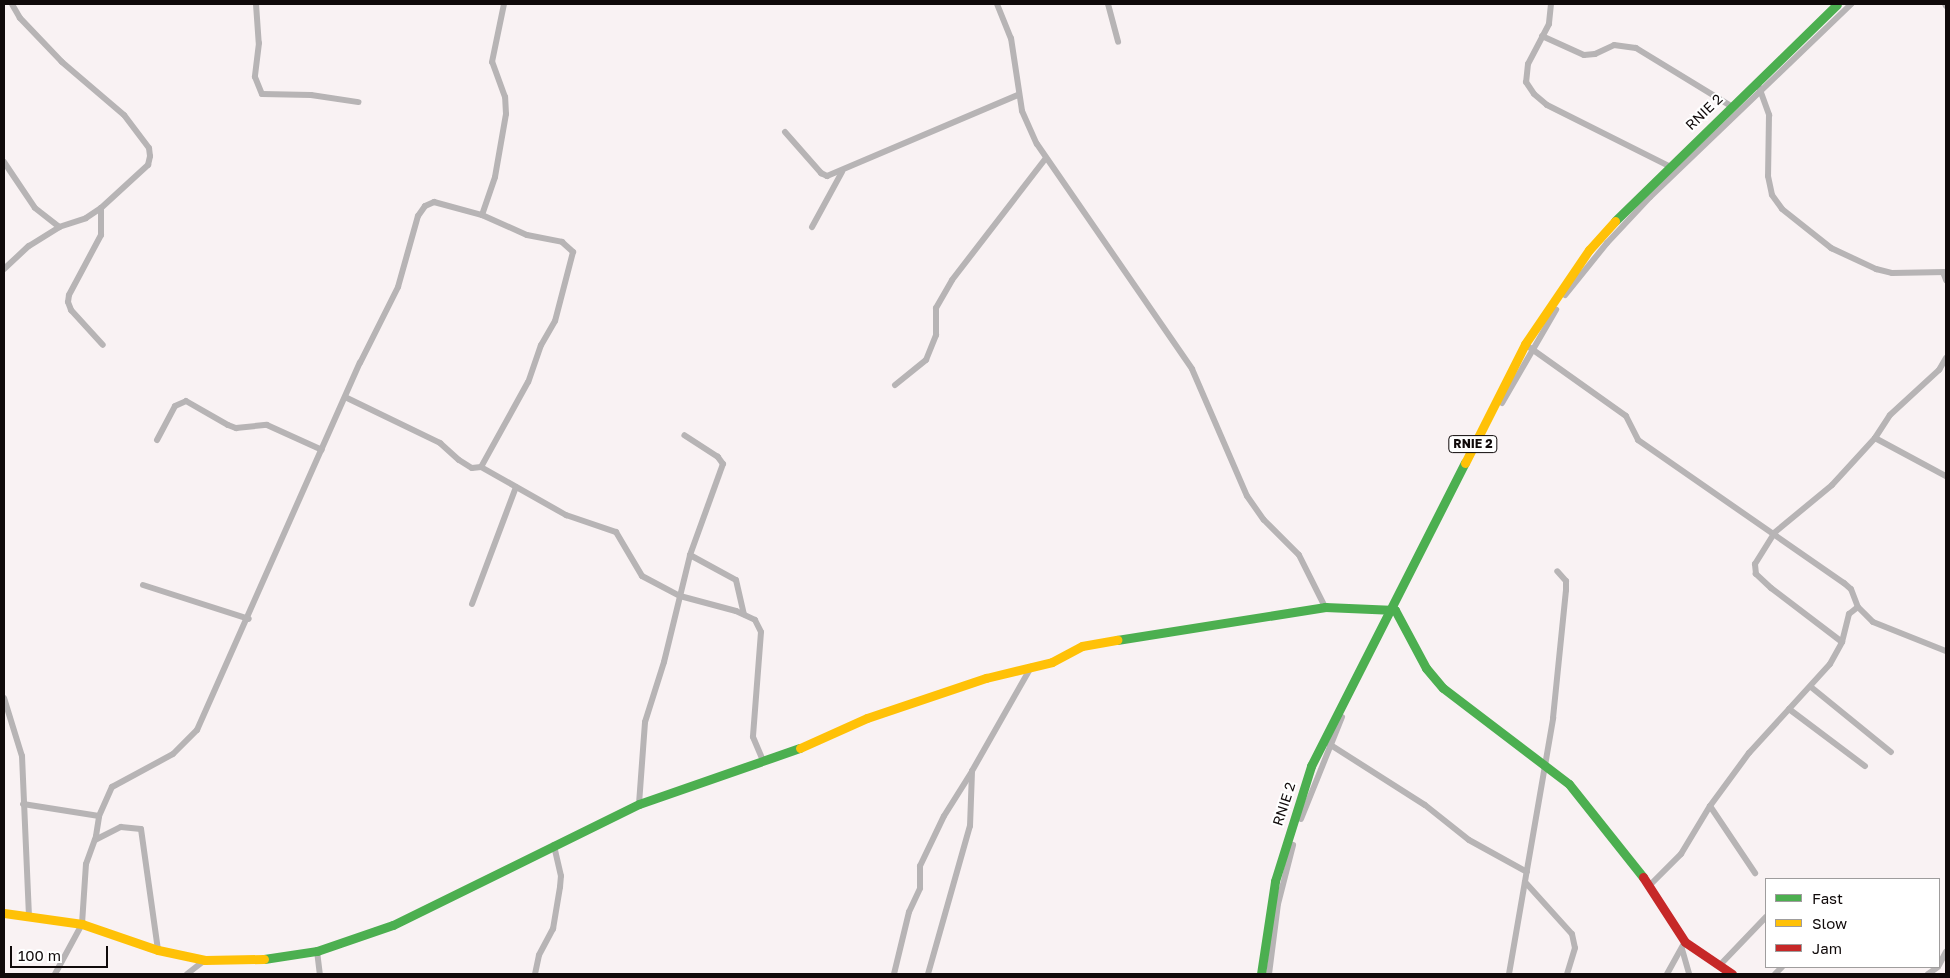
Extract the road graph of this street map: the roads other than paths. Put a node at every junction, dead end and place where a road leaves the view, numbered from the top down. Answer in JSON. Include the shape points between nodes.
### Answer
{"nodes":[{"id":1,"x":12,"y":4,"type":"edge"},
{"id":2,"x":256,"y":4,"type":"edge"},
{"id":3,"x":504,"y":4,"type":"edge"},
{"id":4,"x":997,"y":4,"type":"edge"},
{"id":5,"x":1108,"y":4,"type":"edge"},
{"id":6,"x":1551,"y":4,"type":"edge"},
{"id":7,"x":1837,"y":4,"type":"edge"},
{"id":8,"x":1851,"y":4,"type":"edge"},
{"id":9,"x":1542,"y":36,"type":"junction"},
{"id":10,"x":1118,"y":42,"type":"dead end"},
{"id":11,"x":1758,"y":86,"type":"junction"},
{"id":12,"x":1018,"y":95,"type":"junction"},
{"id":13,"x":358,"y":102,"type":"dead end"},
{"id":14,"x":1731,"y":106,"type":"junction"},
{"id":15,"x":785,"y":132,"type":"dead end"},
{"id":16,"x":1046,"y":158,"type":"junction"},
{"id":17,"x":4,"y":162,"type":"edge"},
{"id":18,"x":1670,"y":166,"type":"junction"},
{"id":19,"x":842,"y":172,"type":"junction"},
{"id":20,"x":101,"y":208,"type":"junction"},
{"id":21,"x":482,"y":215,"type":"junction"},
{"id":22,"x":59,"y":227,"type":"junction"},
{"id":23,"x":812,"y":227,"type":"dead end"},
{"id":24,"x":4,"y":269,"type":"edge"},
{"id":25,"x":1945,"y":272,"type":"edge"},
{"id":26,"x":1946,"y":280,"type":"edge"},
{"id":27,"x":104,"y":345,"type":"dead end"},
{"id":28,"x":1528,"y":347,"type":"junction"},
{"id":29,"x":1946,"y":358,"type":"edge"},
{"id":30,"x":895,"y":385,"type":"dead end"},
{"id":31,"x":345,"y":397,"type":"junction"},
{"id":32,"x":684,"y":435,"type":"dead end"},
{"id":33,"x":1875,"y":438,"type":"junction"},
{"id":34,"x":157,"y":440,"type":"dead end"},
{"id":35,"x":322,"y":450,"type":"junction"},
{"id":36,"x":481,"y":467,"type":"junction"},
{"id":37,"x":1946,"y":476,"type":"edge"},
{"id":38,"x":516,"y":487,"type":"junction"},
{"id":39,"x":1774,"y":533,"type":"junction"},
{"id":40,"x":690,"y":555,"type":"junction"},
{"id":41,"x":1557,"y":571,"type":"dead end"},
{"id":42,"x":143,"y":585,"type":"dead end"},
{"id":43,"x":680,"y":596,"type":"junction"},
{"id":44,"x":472,"y":604,"type":"dead end"},
{"id":45,"x":1325,"y":606,"type":"junction"},
{"id":46,"x":1858,"y":607,"type":"junction"},
{"id":47,"x":1393,"y":609,"type":"junction"},
{"id":48,"x":744,"y":614,"type":"junction"},
{"id":49,"x":249,"y":619,"type":"junction"},
{"id":50,"x":1842,"y":642,"type":"junction"},
{"id":51,"x":1946,"y":650,"type":"edge"},
{"id":52,"x":1031,"y":668,"type":"junction"},
{"id":53,"x":1811,"y":688,"type":"junction"},
{"id":54,"x":4,"y":698,"type":"edge"},
{"id":55,"x":1789,"y":709,"type":"junction"},
{"id":56,"x":1327,"y":742,"type":"junction"},
{"id":57,"x":1891,"y":752,"type":"dead end"},
{"id":58,"x":763,"y":760,"type":"junction"},
{"id":59,"x":1545,"y":764,"type":"junction"},
{"id":60,"x":1865,"y":766,"type":"dead end"},
{"id":61,"x":972,"y":771,"type":"junction"},
{"id":62,"x":23,"y":804,"type":"junction"},
{"id":63,"x":639,"y":804,"type":"junction"},
{"id":64,"x":1710,"y":806,"type":"junction"},
{"id":65,"x":99,"y":816,"type":"junction"},
{"id":66,"x":95,"y":840,"type":"junction"},
{"id":67,"x":554,"y":845,"type":"junction"},
{"id":68,"x":1527,"y":872,"type":"junction"},
{"id":69,"x":1756,"y":872,"type":"dead end"},
{"id":70,"x":1526,"y":882,"type":"junction"},
{"id":71,"x":1650,"y":885,"type":"junction"},
{"id":72,"x":4,"y":913,"type":"edge"},
{"id":73,"x":29,"y":915,"type":"junction"},
{"id":74,"x":1765,"y":918,"type":"edge"},
{"id":75,"x":82,"y":924,"type":"junction"},
{"id":76,"x":1683,"y":946,"type":"junction"},
{"id":77,"x":158,"y":950,"type":"junction"},
{"id":78,"x":317,"y":951,"type":"junction"},
{"id":79,"x":1946,"y":952,"type":"edge"},
{"id":80,"x":205,"y":960,"type":"junction"},
{"id":81,"x":1940,"y":965,"type":"edge"},
{"id":82,"x":1719,"y":966,"type":"junction"},
{"id":83,"x":1938,"y":969,"type":"edge"},
{"id":84,"x":55,"y":974,"type":"edge"},
{"id":85,"x":187,"y":974,"type":"edge"},
{"id":86,"x":320,"y":974,"type":"edge"},
{"id":87,"x":535,"y":974,"type":"edge"},
{"id":88,"x":894,"y":974,"type":"edge"},
{"id":89,"x":928,"y":974,"type":"edge"},
{"id":90,"x":1261,"y":974,"type":"edge"},
{"id":91,"x":1269,"y":974,"type":"edge"},
{"id":92,"x":1509,"y":974,"type":"edge"},
{"id":93,"x":1567,"y":974,"type":"edge"},
{"id":94,"x":1667,"y":974,"type":"edge"},
{"id":95,"x":1689,"y":974,"type":"edge"},
{"id":96,"x":1732,"y":974,"type":"edge"},
{"id":97,"x":1928,"y":974,"type":"edge"}],
"edges":[{"from":1,"to":20,"type":"street","via":[[20,18],[62,62],[124,115],[149,148],[148,165]]},
{"from":2,"to":13,"type":"street","via":[[259,43],[255,77],[262,94],[311,95]]},
{"from":3,"to":21,"type":"street","via":[[492,62],[505,97],[506,114],[502,149]]},
{"from":4,"to":12,"type":"street","via":[[1011,38]]},
{"from":5,"to":10,"type":"street"},
{"from":6,"to":9,"type":"street","via":[[1548,24]]},
{"from":7,"to":11,"type":"main road","name":"RNIE 2","number":"RNIE 2"},
{"from":8,"to":11,"type":"street"},
{"from":9,"to":14,"type":"street","via":[[1584,55],[1595,54],[1614,45],[1636,48]]},
{"from":9,"to":18,"type":"street","via":[[1528,64],[1526,82],[1534,94],[1547,105]]},
{"from":11,"to":14,"type":"main road","name":"RNIE 2","number":"RNIE 2"},
{"from":11,"to":25,"type":"street","via":[[1769,115],[1768,176],[1772,195],[1782,209],[1831,248],[1876,269],[1892,273]]},
{"from":11,"to":28,"type":"street","via":[[1607,243]]},
{"from":12,"to":16,"type":"street","via":[[1022,111]]},
{"from":12,"to":19,"type":"street"},
{"from":14,"to":18,"type":"main road","name":"RNIE 2","number":"RNIE 2"},
{"from":15,"to":19,"type":"street","via":[[821,174],[827,176]]},
{"from":16,"to":30,"type":"street","via":[[952,280],[936,308],[936,335],[926,360]]},
{"from":16,"to":45,"type":"street","via":[[1192,369],[1247,496],[1264,520],[1299,555]]},
{"from":17,"to":22,"type":"street","via":[[35,208]]},
{"from":18,"to":28,"type":"main road","name":"RNIE 2","number":"RNIE 2","via":[[1589,250]]},
{"from":19,"to":23,"type":"street"},
{"from":20,"to":22,"type":"street","via":[[86,218]]},
{"from":20,"to":27,"type":"street","via":[[101,235],[68,302],[71,310]]},
{"from":21,"to":31,"type":"street","via":[[434,202],[425,206],[413,232],[398,287]]},
{"from":21,"to":36,"type":"street","via":[[527,235],[562,242],[573,252],[555,321],[541,345],[528,382]]},
{"from":22,"to":24,"type":"street","via":[[29,246]]},
{"from":25,"to":26,"type":"street"},
{"from":28,"to":39,"type":"street","via":[[1626,416],[1638,440]]},
{"from":28,"to":47,"type":"main road","name":"RNIE 2","number":"RNIE 2"},
{"from":29,"to":33,"type":"street","via":[[1938,370],[1890,415]]},
{"from":31,"to":35,"type":"street"},
{"from":31,"to":36,"type":"street","via":[[440,443],[472,468]]},
{"from":32,"to":40,"type":"street","via":[[718,457],[723,464]]},
{"from":33,"to":37,"type":"street"},
{"from":33,"to":39,"type":"street","via":[[1832,485]]},
{"from":34,"to":35,"type":"street","via":[[175,406],[186,400],[236,428],[267,425]]},
{"from":35,"to":49,"type":"street"},
{"from":36,"to":38,"type":"street"},
{"from":38,"to":43,"type":"street","via":[[566,515],[616,532],[642,576]]},
{"from":38,"to":44,"type":"street"},
{"from":39,"to":46,"type":"street","via":[[1852,589]]},
{"from":39,"to":50,"type":"street","via":[[1756,564],[1756,574]]},
{"from":40,"to":43,"type":"street"},
{"from":40,"to":48,"type":"street","via":[[736,580]]},
{"from":41,"to":59,"type":"street","via":[[1566,581],[1566,590]]},
{"from":42,"to":49,"type":"street"},
{"from":43,"to":48,"type":"street"},
{"from":43,"to":63,"type":"street","via":[[645,722]]},
{"from":45,"to":47,"type":"main road"},
{"from":45,"to":52,"type":"main road","via":[[1082,646],[1052,662]]},
{"from":46,"to":50,"type":"street","via":[[1849,614]]},
{"from":46,"to":51,"type":"street","via":[[1873,622]]},
{"from":47,"to":56,"type":"main road","name":"RNIE 2","number":"RNIE 2"},
{"from":47,"to":59,"type":"main road","via":[[1426,668],[1443,688],[1495,731]]},
{"from":48,"to":58,"type":"street","via":[[755,620],[761,632],[753,737]]},
{"from":49,"to":65,"type":"street","via":[[225,661],[191,737],[152,767],[112,787]]},
{"from":50,"to":53,"type":"street"},
{"from":52,"to":58,"type":"main road","via":[[986,678],[867,718],[812,743]]},
{"from":52,"to":61,"type":"street"},
{"from":53,"to":55,"type":"street"},
{"from":53,"to":57,"type":"street"},
{"from":54,"to":62,"type":"street","via":[[22,756]]},
{"from":55,"to":60,"type":"street"},
{"from":55,"to":64,"type":"street","via":[[1749,753]]},
{"from":56,"to":68,"type":"street","via":[[1425,805],[1469,840]]},
{"from":56,"to":90,"type":"main road","name":"RNIE 2","number":"RNIE 2","via":[[1301,794],[1281,860],[1268,919]]},
{"from":56,"to":91,"type":"street","via":[[1288,859]]},
{"from":58,"to":63,"type":"main road"},
{"from":59,"to":68,"type":"street"},
{"from":59,"to":71,"type":"main road","via":[[1569,784]]},
{"from":61,"to":88,"type":"street","via":[[944,816],[920,866],[920,888],[909,912]]},
{"from":61,"to":89,"type":"street","via":[[970,826]]},
{"from":62,"to":65,"type":"street"},
{"from":62,"to":73,"type":"street"},
{"from":63,"to":67,"type":"main road"},
{"from":64,"to":69,"type":"street"},
{"from":64,"to":71,"type":"street","via":[[1681,854]]},
{"from":65,"to":66,"type":"street"},
{"from":66,"to":75,"type":"street","via":[[86,864]]},
{"from":66,"to":77,"type":"street","via":[[121,827],[141,829]]},
{"from":67,"to":78,"type":"main road","via":[[392,925]]},
{"from":67,"to":87,"type":"street","via":[[561,876],[560,887],[553,929],[539,955]]},
{"from":68,"to":70,"type":"street"},
{"from":70,"to":92,"type":"street"},
{"from":70,"to":93,"type":"street","via":[[1572,934],[1575,948]]},
{"from":71,"to":76,"type":"main road"},
{"from":72,"to":73,"type":"main road"},
{"from":73,"to":75,"type":"main road"},
{"from":74,"to":82,"type":"street"},
{"from":75,"to":77,"type":"main road"},
{"from":75,"to":84,"type":"street"},
{"from":76,"to":82,"type":"main road"},
{"from":76,"to":94,"type":"street"},
{"from":76,"to":95,"type":"street"},
{"from":77,"to":80,"type":"main road"},
{"from":78,"to":80,"type":"main road","via":[[261,960]]},
{"from":78,"to":86,"type":"street"},
{"from":79,"to":81,"type":"street"},
{"from":80,"to":85,"type":"street"},
{"from":82,"to":96,"type":"main road"},
{"from":83,"to":97,"type":"street"}]}
